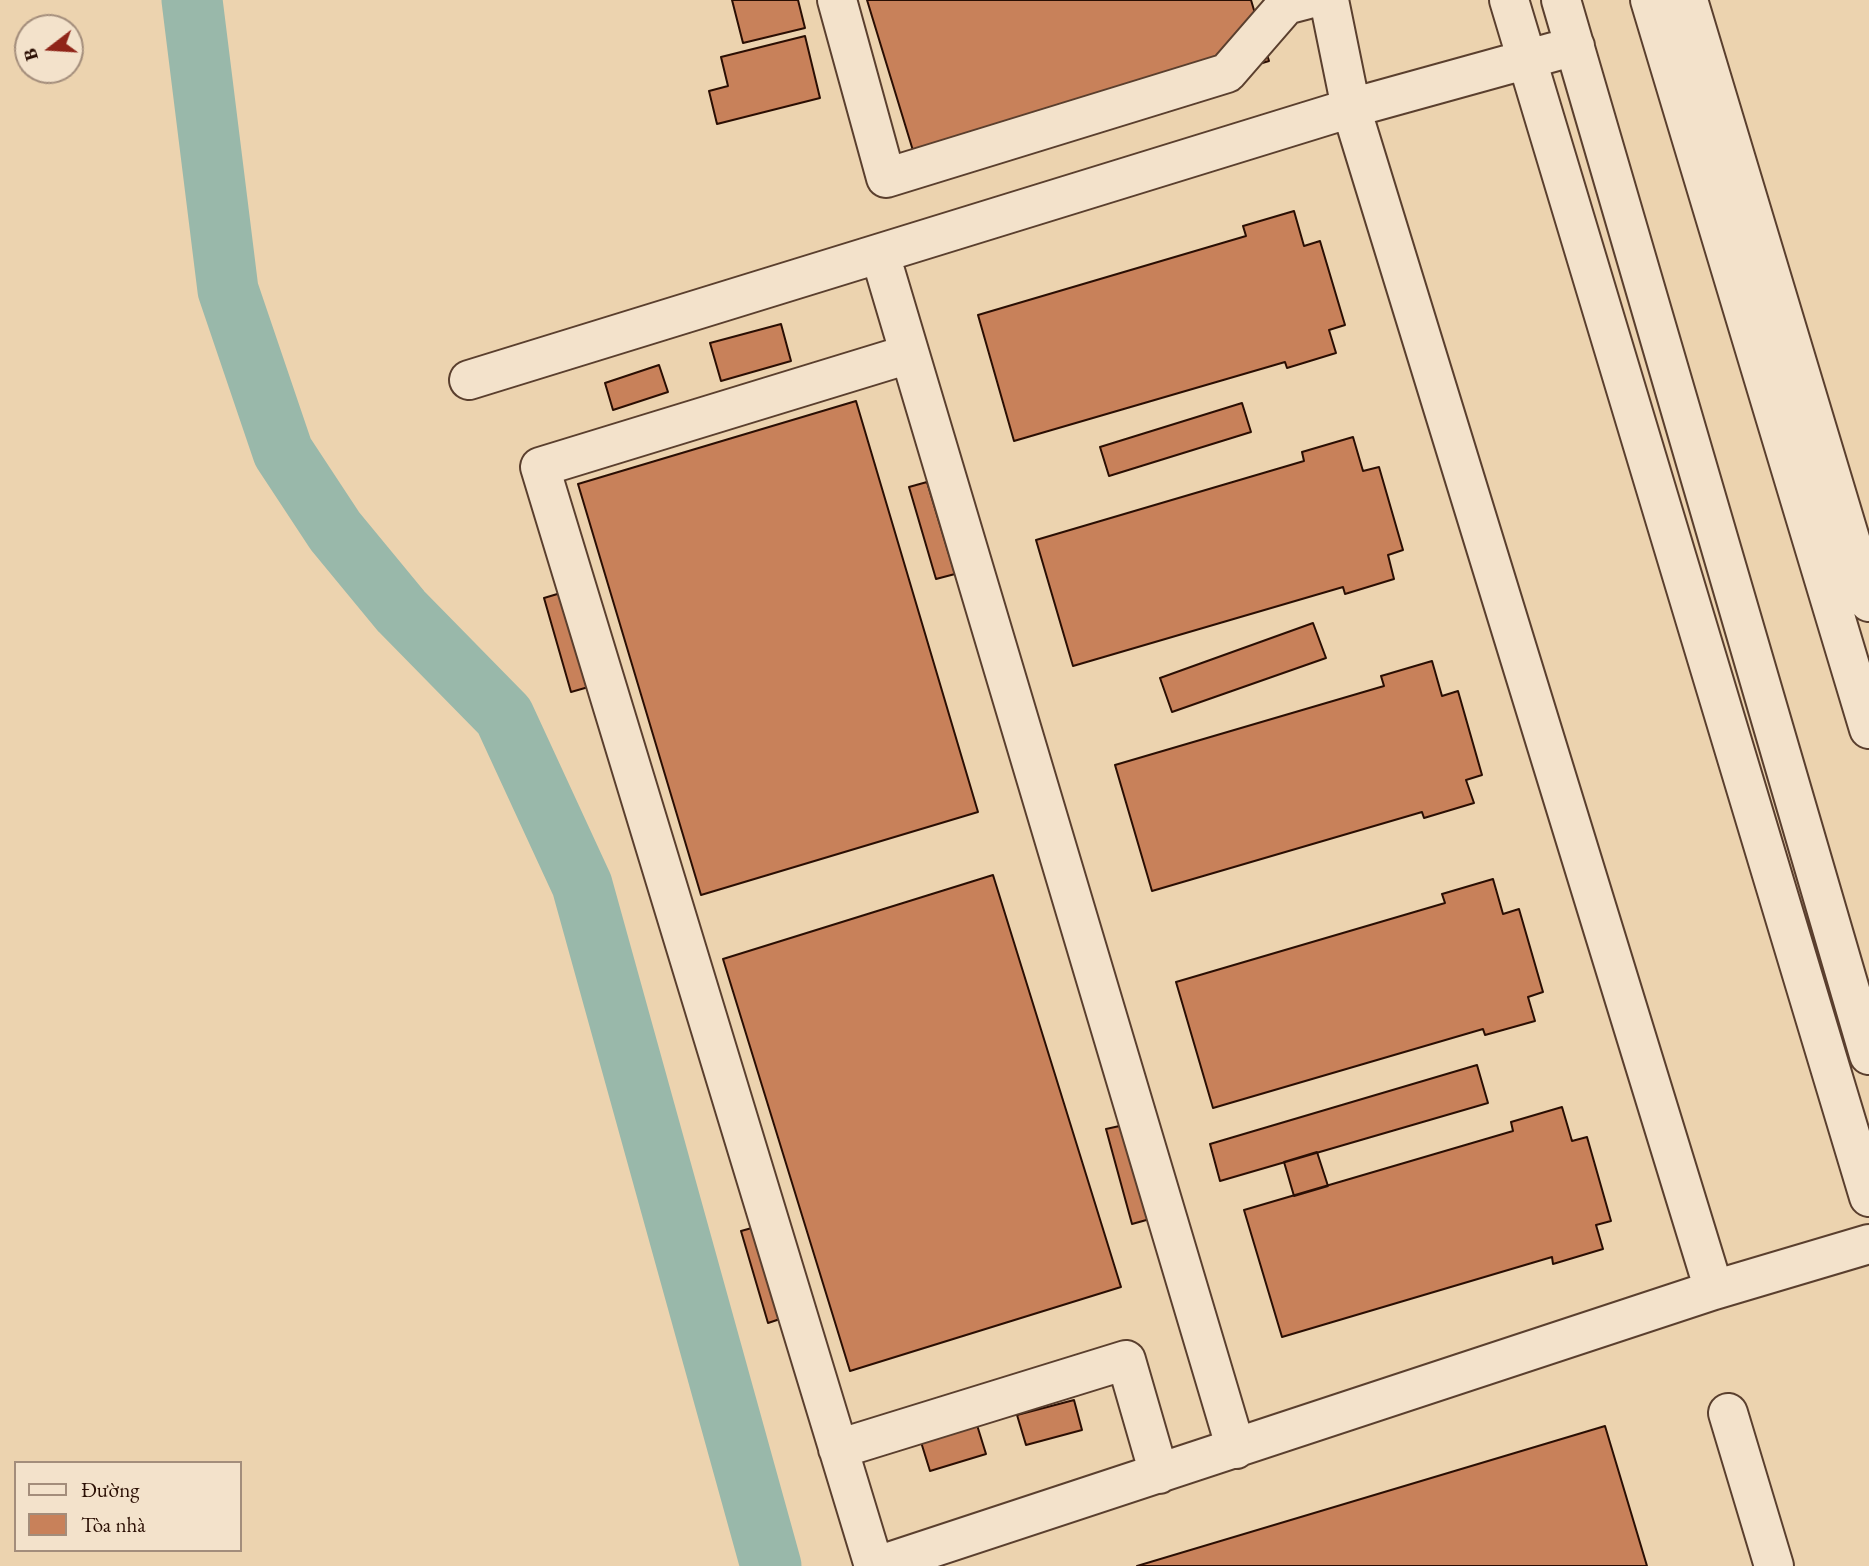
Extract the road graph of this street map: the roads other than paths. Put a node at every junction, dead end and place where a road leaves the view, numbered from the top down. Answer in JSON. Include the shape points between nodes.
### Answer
{"nodes":[{"id":1,"x":837,"y":0,"type":"edge"},
{"id":2,"x":1305,"y":0,"type":"edge"},
{"id":3,"x":1329,"y":0,"type":"edge"},
{"id":4,"x":1509,"y":0,"type":"edge"},
{"id":5,"x":1561,"y":0,"type":"edge"},
{"id":6,"x":1650,"y":0,"type":"edge"},
{"id":7,"x":1688,"y":0,"type":"edge"},
{"id":8,"x":1575,"y":46,"type":"junction"},
{"id":9,"x":1527,"y":60,"type":"junction"},
{"id":10,"x":1351,"y":107,"type":"junction"},
{"id":11,"x":880,"y":254,"type":"junction"},
{"id":12,"x":909,"y":354,"type":"junction"},
{"id":13,"x":469,"y":380,"type":"dead end"},
{"id":14,"x":1869,"y":602,"type":"edge"},
{"id":15,"x":1869,"y":729,"type":"edge"},
{"id":16,"x":1869,"y":1055,"type":"edge"},
{"id":17,"x":1869,"y":1197,"type":"edge"},
{"id":18,"x":1869,"y":1244,"type":"edge"},
{"id":19,"x":1714,"y":1290,"type":"junction"},
{"id":20,"x":1728,"y":1413,"type":"dead end"},
{"id":21,"x":838,"y":1449,"type":"junction"},
{"id":22,"x":1236,"y":1449,"type":"junction"},
{"id":23,"x":1158,"y":1474,"type":"junction"},
{"id":24,"x":876,"y":1566,"type":"edge"},
{"id":25,"x":1774,"y":1566,"type":"edge"}],
"edges":[{"from":1,"to":2,"type":"street","via":[[886,178],[1227,74],[1286,5]]},
{"from":3,"to":10,"type":"street"},
{"from":4,"to":9,"type":"street"},
{"from":5,"to":8,"type":"street"},
{"from":6,"to":15,"type":"street"},
{"from":7,"to":14,"type":"street"},
{"from":8,"to":9,"type":"street"},
{"from":8,"to":16,"type":"street"},
{"from":9,"to":10,"type":"street"},
{"from":9,"to":17,"type":"street"},
{"from":10,"to":11,"type":"street"},
{"from":10,"to":19,"type":"street"},
{"from":11,"to":12,"type":"street"},
{"from":11,"to":13,"type":"street"},
{"from":12,"to":21,"type":"street","via":[[540,467]]},
{"from":12,"to":22,"type":"street"},
{"from":18,"to":19,"type":"street"},
{"from":19,"to":22,"type":"street"},
{"from":20,"to":25,"type":"street"},
{"from":21,"to":23,"type":"street","via":[[1126,1360]]},
{"from":21,"to":24,"type":"street"},
{"from":22,"to":23,"type":"street"},
{"from":23,"to":24,"type":"street"}]}
